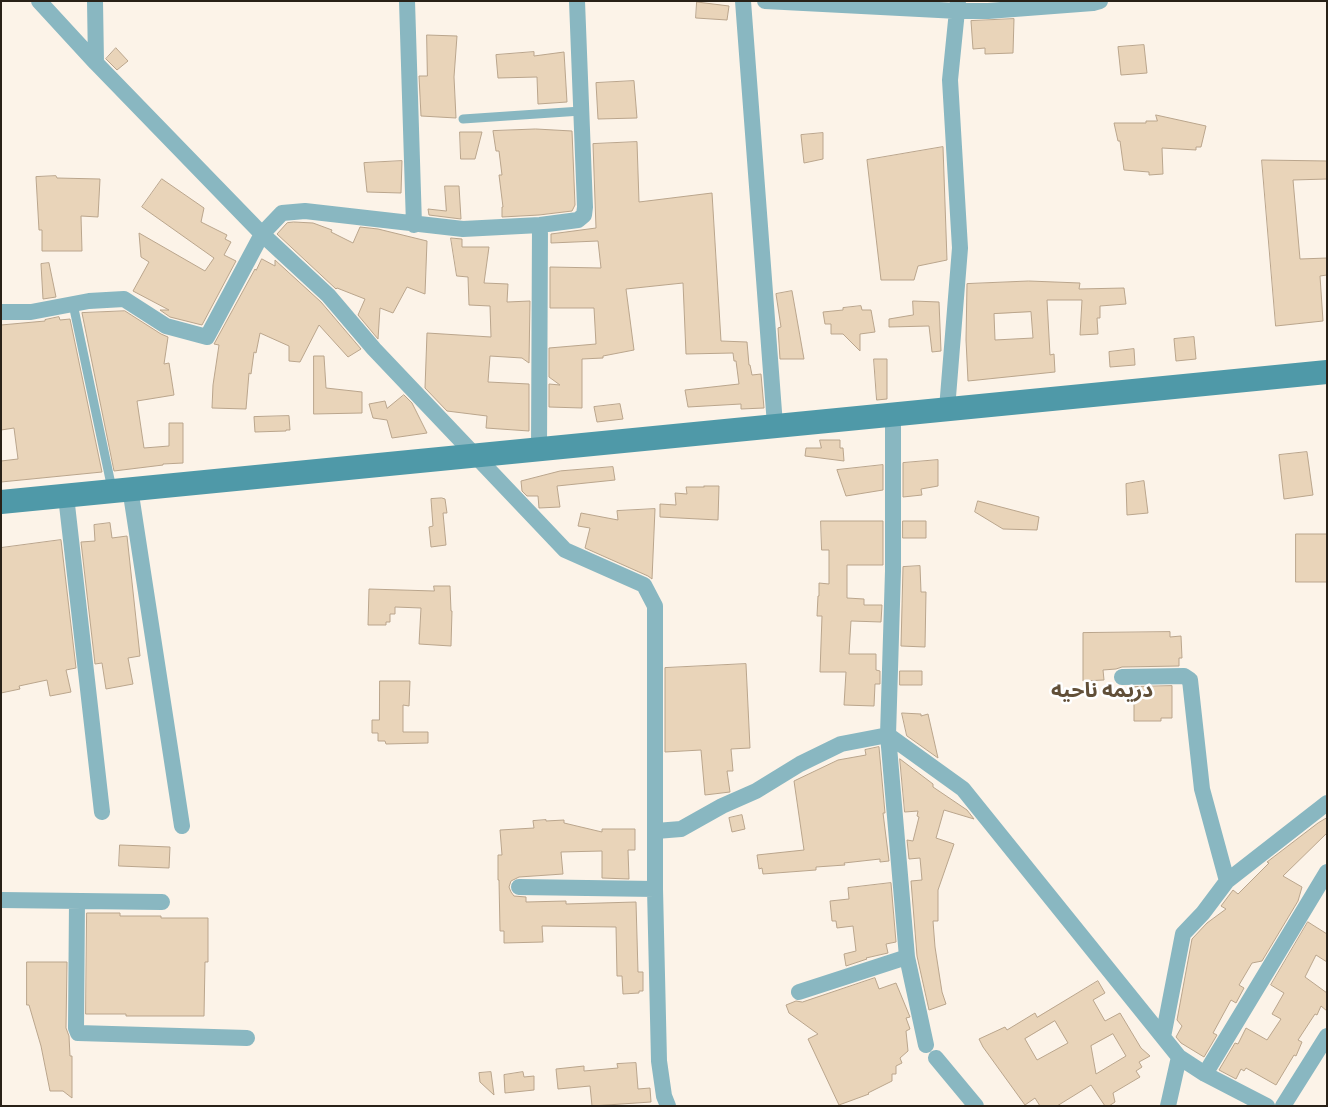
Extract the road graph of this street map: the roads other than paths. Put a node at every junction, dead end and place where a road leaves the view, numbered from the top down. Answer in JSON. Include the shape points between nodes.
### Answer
{"nodes":[{"id":1,"x":39,"y":1,"type":"edge"},
{"id":2,"x":95,"y":1,"type":"edge"},
{"id":3,"x":407,"y":1,"type":"edge"},
{"id":4,"x":591,"y":1,"type":"edge"},
{"id":5,"x":743,"y":1,"type":"edge"},
{"id":6,"x":765,"y":1,"type":"edge"},
{"id":7,"x":1100,"y":1,"type":"edge"},
{"id":8,"x":577,"y":2,"type":"edge"},
{"id":9,"x":958,"y":6,"type":"edge"},
{"id":10,"x":96,"y":63,"type":"junction"},
{"id":11,"x":581,"y":111,"type":"junction"},
{"id":12,"x":463,"y":118,"type":"dead end"},
{"id":13,"x":414,"y":225,"type":"junction"},
{"id":14,"x":540,"y":225,"type":"junction"},
{"id":15,"x":262,"y":234,"type":"junction"},
{"id":16,"x":73,"y":304,"type":"junction"},
{"id":17,"x":1,"y":312,"type":"edge"},
{"id":18,"x":1327,"y":372,"type":"edge"},
{"id":19,"x":947,"y":409,"type":"junction"},
{"id":20,"x":892,"y":414,"type":"junction"},
{"id":21,"x":775,"y":425,"type":"junction"},
{"id":22,"x":539,"y":448,"type":"junction"},
{"id":23,"x":473,"y":454,"type":"junction"},
{"id":24,"x":121,"y":490,"type":"junction"},
{"id":25,"x":66,"y":496,"type":"junction"},
{"id":26,"x":1,"y":502,"type":"edge"},
{"id":27,"x":1122,"y":677,"type":"dead end"},
{"id":28,"x":888,"y":735,"type":"junction"},
{"id":29,"x":1326,"y":804,"type":"edge"},
{"id":30,"x":102,"y":812,"type":"dead end"},
{"id":31,"x":182,"y":826,"type":"dead end"},
{"id":32,"x":656,"y":831,"type":"junction"},
{"id":33,"x":1327,"y":872,"type":"edge"},
{"id":34,"x":1227,"y":881,"type":"junction"},
{"id":35,"x":519,"y":887,"type":"dead end"},
{"id":36,"x":655,"y":889,"type":"junction"},
{"id":37,"x":1,"y":900,"type":"edge"},
{"id":38,"x":77,"y":901,"type":"junction"},
{"id":39,"x":162,"y":902,"type":"dead end"},
{"id":40,"x":907,"y":957,"type":"junction"},
{"id":41,"x":799,"y":992,"type":"dead end"},
{"id":42,"x":1327,"y":1036,"type":"edge"},
{"id":43,"x":1163,"y":1037,"type":"junction"},
{"id":44,"x":247,"y":1038,"type":"dead end"},
{"id":45,"x":1179,"y":1057,"type":"junction"},
{"id":46,"x":1205,"y":1074,"type":"junction"},
{"id":47,"x":668,"y":1106,"type":"edge"},
{"id":48,"x":976,"y":1106,"type":"edge"},
{"id":49,"x":1168,"y":1106,"type":"edge"},
{"id":50,"x":1267,"y":1106,"type":"edge"},
{"id":51,"x":1283,"y":1106,"type":"edge"}],
"edges":[{"from":1,"to":10,"type":"street"},
{"from":2,"to":10,"type":"street"},
{"from":3,"to":13,"type":"street"},
{"from":4,"to":8,"type":"street"},
{"from":5,"to":21,"type":"street"},
{"from":6,"to":9,"type":"street"},
{"from":7,"to":9,"type":"street","via":[[988,11]]},
{"from":8,"to":11,"type":"street"},
{"from":9,"to":19,"type":"street","via":[[950,80],[960,248]]},
{"from":10,"to":15,"type":"street"},
{"from":11,"to":12,"type":"lane"},
{"from":11,"to":14,"type":"street","via":[[584,215],[578,220]]},
{"from":13,"to":14,"type":"street","via":[[463,229]]},
{"from":13,"to":15,"type":"street","via":[[304,211],[282,213]]},
{"from":14,"to":22,"type":"street"},
{"from":15,"to":16,"type":"street","via":[[207,337],[166,326],[124,299]]},
{"from":15,"to":23,"type":"street","via":[[328,295]]},
{"from":16,"to":17,"type":"street","via":[[31,312]]},
{"from":16,"to":24,"type":"lane"},
{"from":18,"to":19,"type":"main road"},
{"from":19,"to":20,"type":"main road"},
{"from":20,"to":21,"type":"main road"},
{"from":20,"to":28,"type":"street","via":[[893,571]]},
{"from":21,"to":22,"type":"main road"},
{"from":22,"to":23,"type":"main road"},
{"from":23,"to":24,"type":"main road"},
{"from":23,"to":32,"type":"street","via":[[565,550],[644,585],[655,606]]},
{"from":24,"to":25,"type":"main road"},
{"from":24,"to":31,"type":"street"},
{"from":25,"to":26,"type":"main road"},
{"from":25,"to":30,"type":"street"},
{"from":27,"to":34,"type":"street","via":[[1184,676],[1190,680],[1202,789]]},
{"from":28,"to":32,"type":"street","via":[[841,744],[681,830]]},
{"from":28,"to":40,"type":"street"},
{"from":28,"to":43,"type":"street","via":[[962,789]]},
{"from":29,"to":34,"type":"street"},
{"from":32,"to":36,"type":"street"},
{"from":33,"to":46,"type":"street"},
{"from":34,"to":43,"type":"street","via":[[1183,934]]},
{"from":35,"to":36,"type":"street"},
{"from":36,"to":47,"type":"street","via":[[659,1061]]},
{"from":37,"to":38,"type":"street"},
{"from":38,"to":39,"type":"street"},
{"from":38,"to":44,"type":"street","via":[[78,1033]]},
{"from":40,"to":41,"type":"street"},
{"from":40,"to":48,"type":"street","via":[[931,1051]]},
{"from":42,"to":51,"type":"street"},
{"from":43,"to":45,"type":"street"},
{"from":45,"to":46,"type":"street"},
{"from":45,"to":49,"type":"street"},
{"from":46,"to":50,"type":"street"}]}
